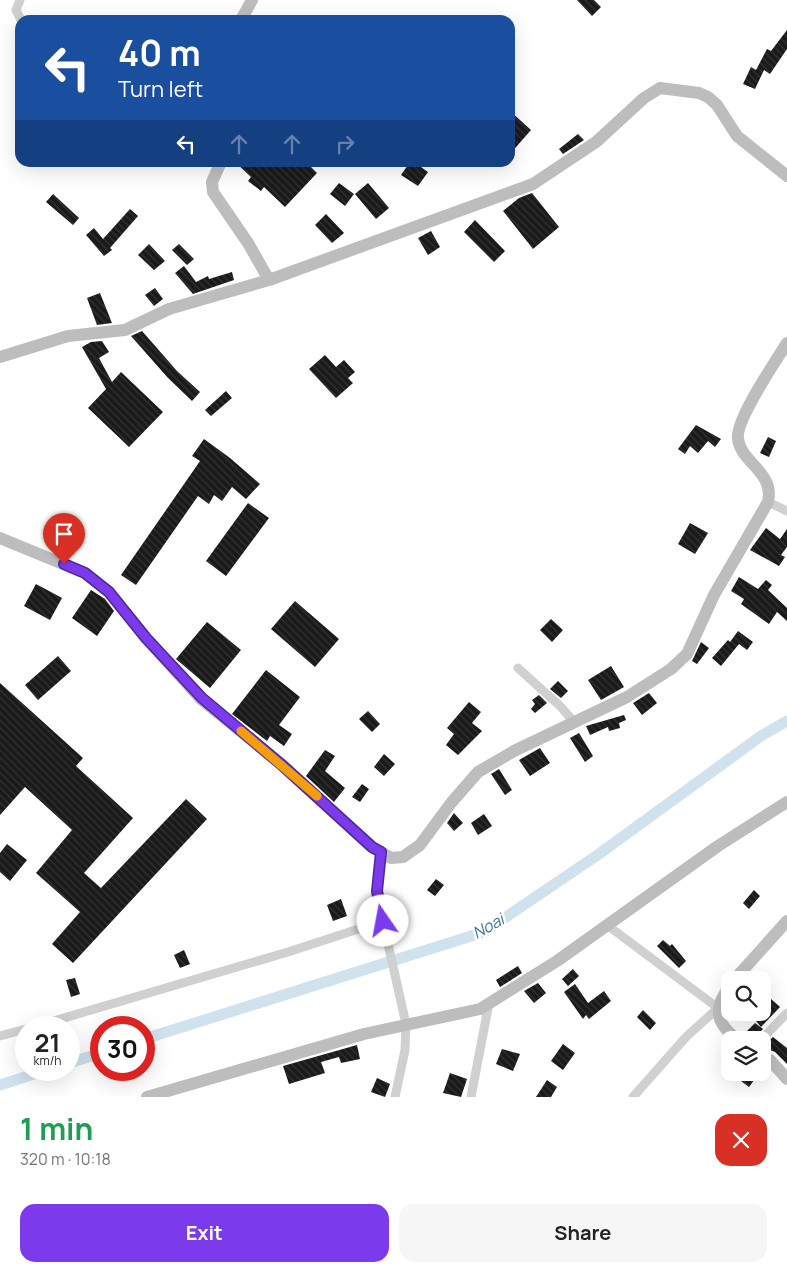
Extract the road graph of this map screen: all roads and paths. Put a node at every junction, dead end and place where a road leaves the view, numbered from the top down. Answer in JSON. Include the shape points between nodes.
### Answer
{"nodes":[{"id":1,"x":20,"y":0,"type":"edge"},
{"id":2,"x":252,"y":0,"type":"edge"},
{"id":3,"x":18,"y":15,"type":"edge"},
{"id":4,"x":244,"y":15,"type":"edge"},
{"id":5,"x":219,"y":167,"type":"edge"},
{"id":6,"x":787,"y":176,"type":"edge"},
{"id":7,"x":269,"y":280,"type":"junction"},
{"id":8,"x":787,"y":343,"type":"edge"},
{"id":9,"x":0,"y":358,"type":"edge"},
{"id":10,"x":768,"y":502,"type":"junction"},
{"id":11,"x":787,"y":511,"type":"edge"},
{"id":12,"x":0,"y":538,"type":"edge"},
{"id":13,"x":518,"y":668,"type":"dead end"},
{"id":14,"x":574,"y":722,"type":"junction"},
{"id":15,"x":787,"y":802,"type":"edge"},
{"id":16,"x":381,"y":852,"type":"junction"},
{"id":17,"x":383,"y":921,"type":"junction"},
{"id":18,"x":787,"y":921,"type":"edge"},
{"id":19,"x":607,"y":925,"type":"junction"},
{"id":20,"x":742,"y":971,"type":"edge"},
{"id":21,"x":721,"y":1002,"type":"edge"},
{"id":22,"x":489,"y":1003,"type":"junction"},
{"id":23,"x":718,"y":1008,"type":"junction"},
{"id":24,"x":787,"y":1013,"type":"edge"},
{"id":25,"x":71,"y":1016,"type":"edge"},
{"id":26,"x":406,"y":1018,"type":"junction"},
{"id":27,"x":729,"y":1031,"type":"edge"},
{"id":28,"x":770,"y":1031,"type":"edge"},
{"id":29,"x":15,"y":1032,"type":"edge"},
{"id":30,"x":0,"y":1036,"type":"edge"},
{"id":31,"x":771,"y":1061,"type":"edge"},
{"id":32,"x":787,"y":1079,"type":"edge"},
{"id":33,"x":147,"y":1097,"type":"edge"},
{"id":34,"x":395,"y":1097,"type":"edge"},
{"id":35,"x":472,"y":1097,"type":"edge"},
{"id":36,"x":633,"y":1097,"type":"edge"}],
"edges":[{"from":1,"to":3,"type":"street","via":[[16,10]]},
{"from":2,"to":4,"type":"street"},
{"from":5,"to":7,"type":"street","via":[[212,182],[214,192]]},
{"from":6,"to":7,"type":"street","via":[[737,136],[708,97],[660,88],[644,98],[596,142],[533,184]]},
{"from":7,"to":9,"type":"street","via":[[169,309],[125,330],[68,336]]},
{"from":8,"to":10,"type":"street","via":[[761,384],[738,434],[739,445],[766,480]]},
{"from":10,"to":11,"type":"street"},
{"from":10,"to":14,"type":"street","via":[[714,595],[687,654],[671,669],[627,697]]},
{"from":12,"to":16,"type":"street","via":[[85,573],[109,592],[146,638],[202,698]]},
{"from":13,"to":14,"type":"street"},
{"from":14,"to":16,"type":"street","via":[[478,772],[420,845],[403,857],[391,858]]},
{"from":15,"to":19,"type":"street","via":[[718,846]]},
{"from":16,"to":17,"type":"street","via":[[377,891]]},
{"from":17,"to":25,"type":"street"},
{"from":17,"to":26,"type":"street"},
{"from":18,"to":20,"type":"street"},
{"from":19,"to":22,"type":"street"},
{"from":19,"to":23,"type":"street"},
{"from":21,"to":23,"type":"street"},
{"from":22,"to":26,"type":"street","via":[[480,1009]]},
{"from":22,"to":35,"type":"street"},
{"from":23,"to":27,"type":"street","via":[[722,1024]]},
{"from":23,"to":36,"type":"street","via":[[686,1037]]},
{"from":24,"to":28,"type":"street"},
{"from":26,"to":33,"type":"street","via":[[364,1034]]},
{"from":26,"to":34,"type":"street","via":[[406,1050]]},
{"from":29,"to":30,"type":"street"},
{"from":31,"to":32,"type":"street"}]}
